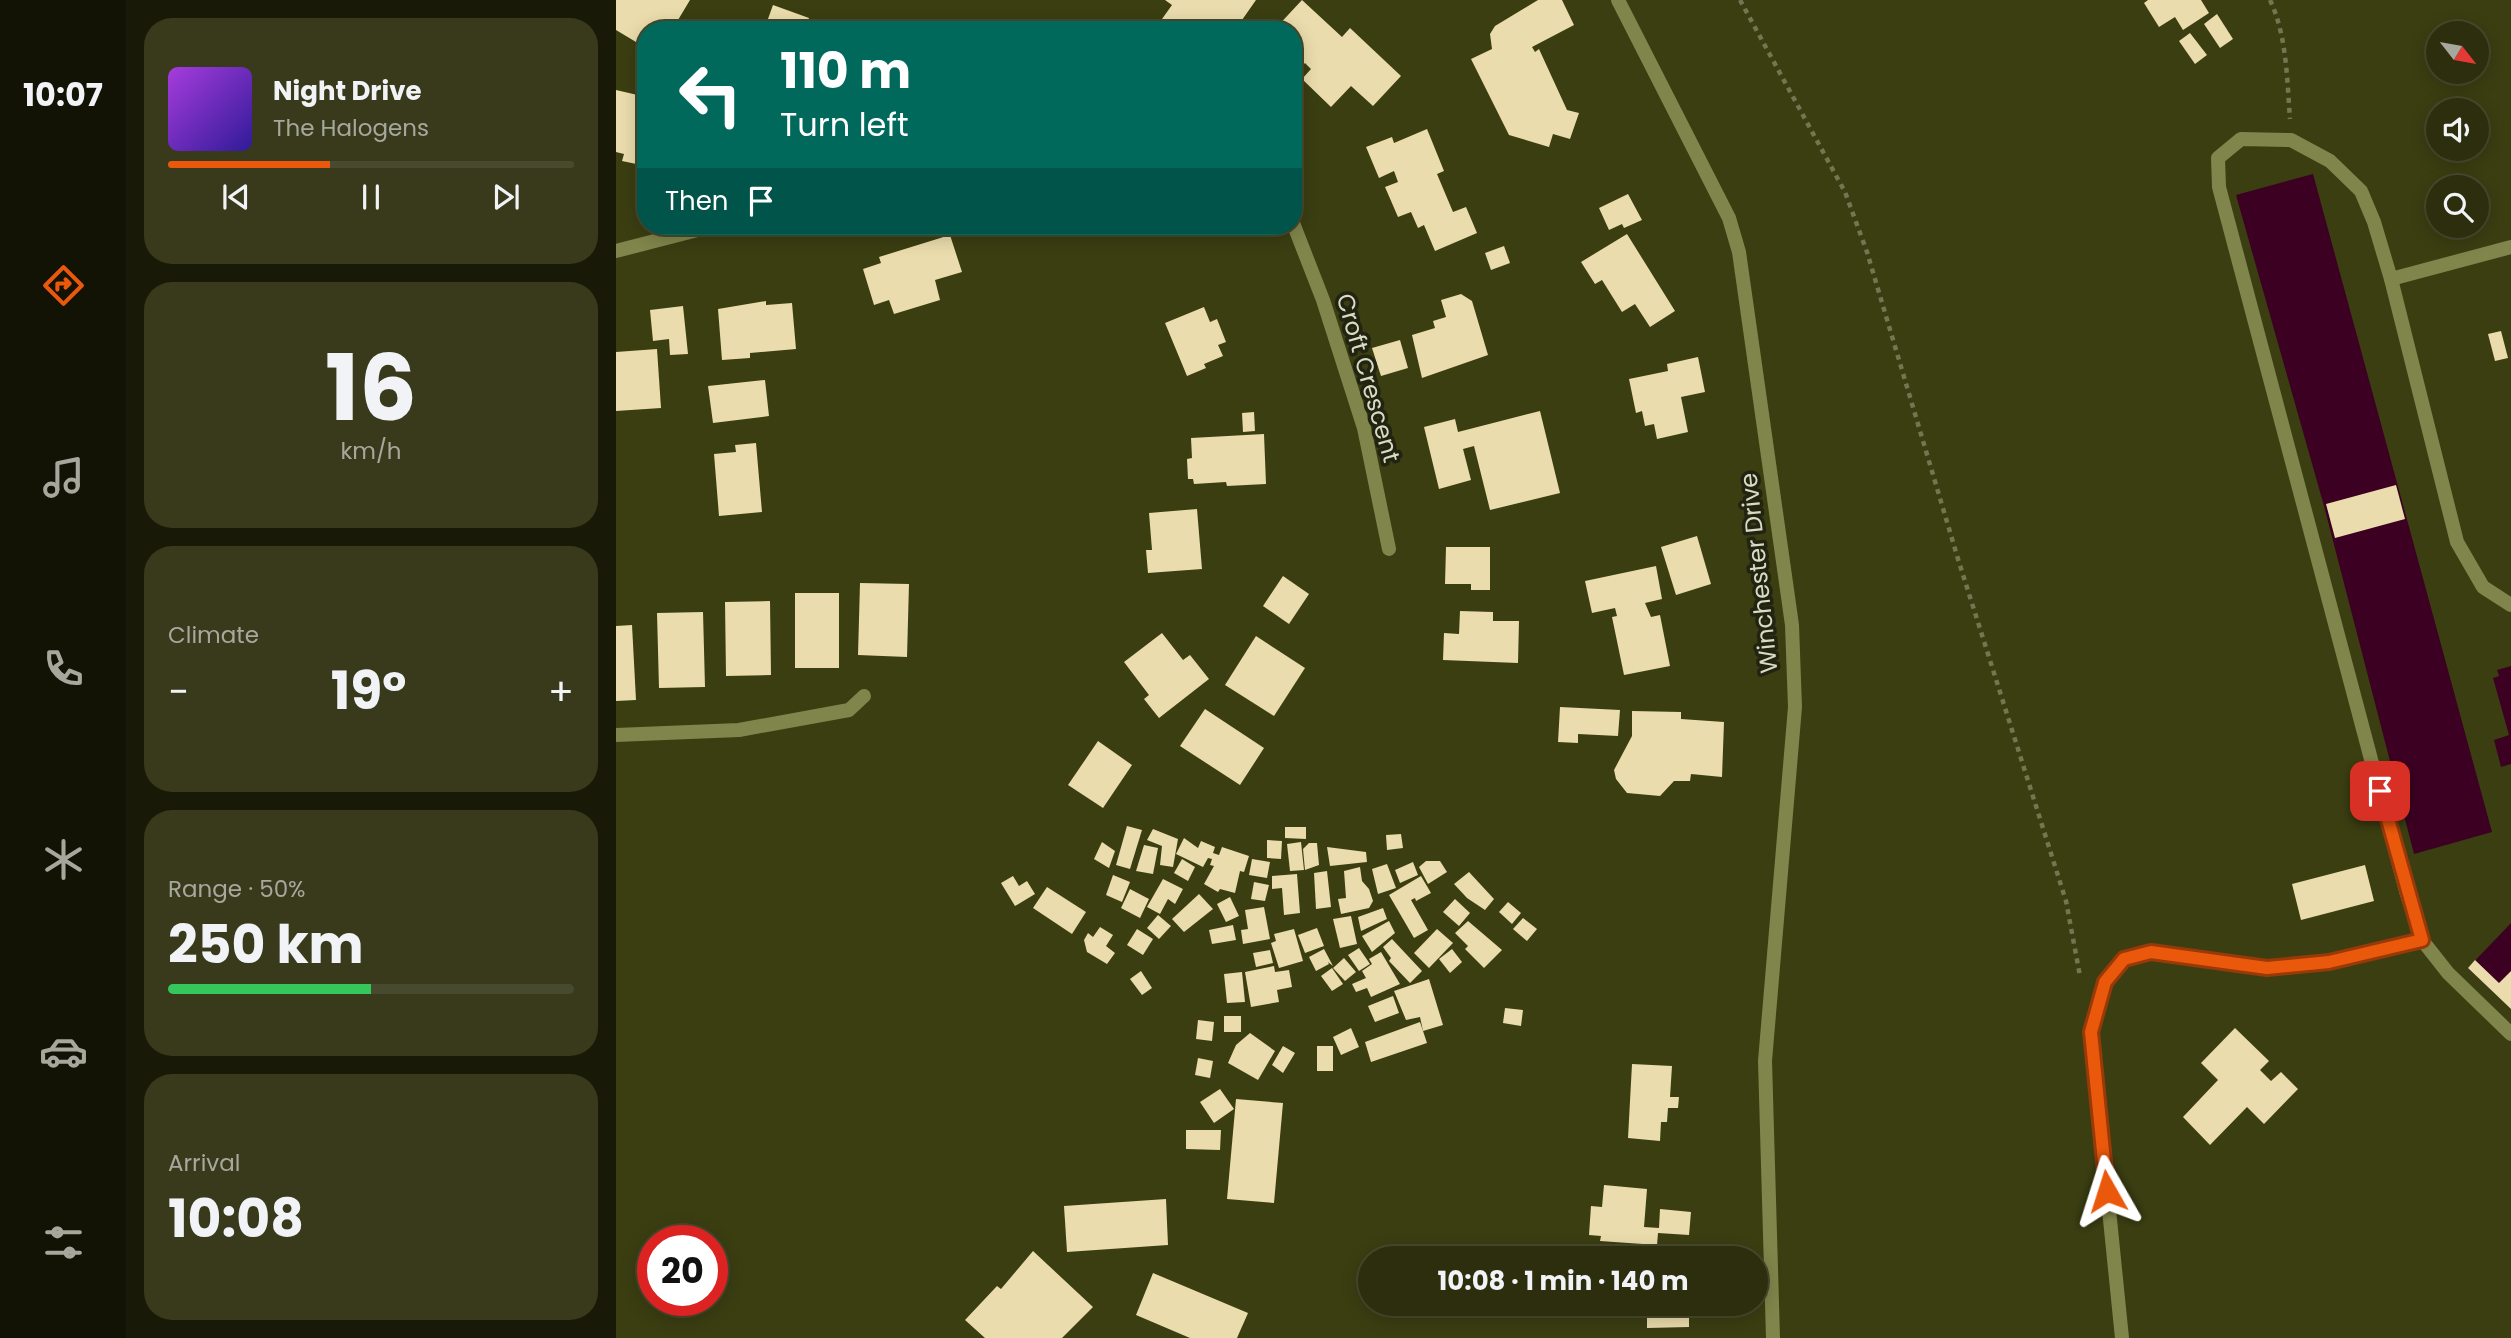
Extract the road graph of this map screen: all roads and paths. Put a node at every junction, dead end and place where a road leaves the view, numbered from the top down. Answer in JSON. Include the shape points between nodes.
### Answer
{"nodes":[{"id":1,"x":1618,"y":0,"type":"edge"},
{"id":2,"x":1740,"y":0,"type":"edge"},
{"id":3,"x":2270,"y":0,"type":"edge"},
{"id":4,"x":2291,"y":140,"type":"junction"},
{"id":5,"x":678,"y":235,"type":"edge"},
{"id":6,"x":1298,"y":235,"type":"edge"},
{"id":7,"x":2511,"y":247,"type":"edge"},
{"id":8,"x":616,"y":251,"type":"edge"},
{"id":9,"x":2391,"y":279,"type":"junction"},
{"id":10,"x":1389,"y":549,"type":"dead end"},
{"id":11,"x":2511,"y":605,"type":"edge"},
{"id":12,"x":864,"y":696,"type":"dead end"},
{"id":13,"x":616,"y":735,"type":"edge"},
{"id":14,"x":2422,"y":940,"type":"junction"},
{"id":15,"x":2081,"y":980,"type":"dead end"},
{"id":16,"x":2511,"y":1034,"type":"edge"},
{"id":17,"x":1773,"y":1338,"type":"edge"},
{"id":18,"x":2122,"y":1338,"type":"edge"}],
"edges":[{"from":1,"to":17,"type":"street","name":"Winchester Drive","via":[[1729,218],[1736,241],[1792,625],[1795,707],[1765,1061]]},
{"from":2,"to":15,"type":"path","via":[[1845,192],[1867,252],[2066,901]]},
{"from":3,"to":4,"type":"path","via":[[2277,14],[2286,66]]},
{"from":4,"to":9,"type":"street","via":[[2330,161],[2361,191]]},
{"from":4,"to":14,"type":"street","via":[[2241,139],[2218,158],[2219,187]]},
{"from":5,"to":8,"type":"street"},
{"from":6,"to":10,"type":"street","name":"Croft Crescent","via":[[1364,428]]},
{"from":7,"to":9,"type":"street"},
{"from":9,"to":11,"type":"street","via":[[2457,542],[2483,587]]},
{"from":12,"to":13,"type":"street","via":[[849,710],[739,730]]},
{"from":14,"to":16,"type":"street"},
{"from":14,"to":18,"type":"street","via":[[2329,962],[2267,968],[2151,952],[2124,959],[2105,982],[2091,1032]]}]}
